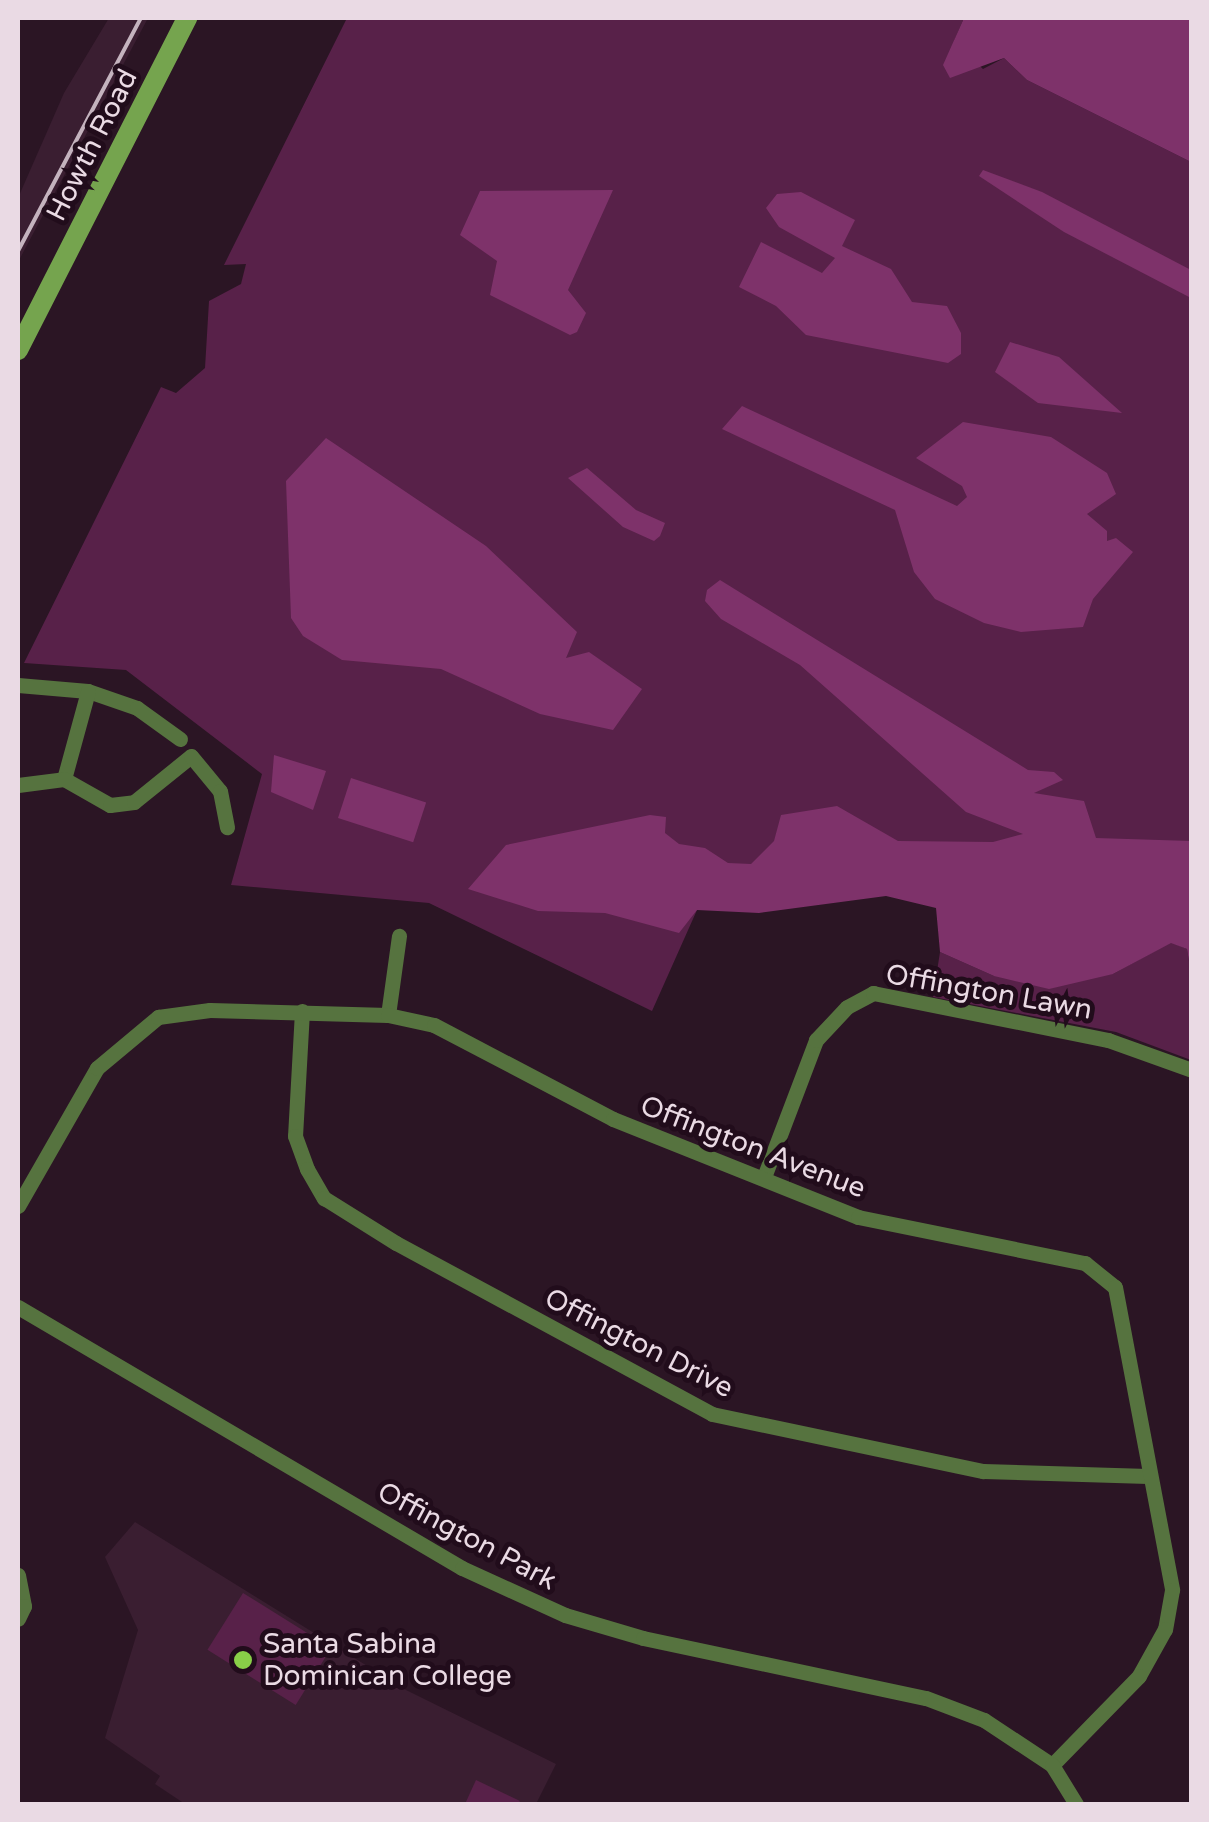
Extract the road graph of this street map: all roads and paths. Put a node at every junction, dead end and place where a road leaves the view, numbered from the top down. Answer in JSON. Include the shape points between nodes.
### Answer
{"nodes":[{"id":1,"x":188,"y":18,"type":"edge"},
{"id":2,"x":18,"y":350,"type":"edge"},
{"id":3,"x":18,"y":685,"type":"edge"},
{"id":4,"x":88,"y":691,"type":"junction"},
{"id":5,"x":180,"y":739,"type":"dead end"},
{"id":6,"x":64,"y":780,"type":"junction"},
{"id":7,"x":18,"y":785,"type":"edge"},
{"id":8,"x":227,"y":827,"type":"dead end"},
{"id":9,"x":399,"y":936,"type":"dead end"},
{"id":10,"x":302,"y":1012,"type":"junction"},
{"id":11,"x":388,"y":1015,"type":"junction"},
{"id":12,"x":1192,"y":1070,"type":"edge"},
{"id":13,"x":764,"y":1177,"type":"junction"},
{"id":14,"x":18,"y":1206,"type":"edge"},
{"id":15,"x":18,"y":1307,"type":"edge"},
{"id":16,"x":1148,"y":1476,"type":"junction"},
{"id":17,"x":18,"y":1575,"type":"edge"},
{"id":18,"x":1192,"y":1589,"type":"edge"},
{"id":19,"x":1172,"y":1590,"type":"junction"},
{"id":20,"x":18,"y":1619,"type":"edge"},
{"id":21,"x":1052,"y":1765,"type":"junction"},
{"id":22,"x":1076,"y":1804,"type":"edge"}],
"edges":[{"from":1,"to":2,"type":"main road","name":"Howth Road"},
{"from":3,"to":4,"type":"street"},
{"from":4,"to":5,"type":"street","via":[[137,708]]},
{"from":4,"to":6,"type":"street"},
{"from":6,"to":7,"type":"street"},
{"from":6,"to":8,"type":"street","via":[[110,805],[134,802],[191,756],[220,791]]},
{"from":9,"to":11,"type":"street"},
{"from":10,"to":11,"type":"street","name":"Offington Avenue"},
{"from":10,"to":14,"type":"street","name":"Offington Avenue","via":[[210,1010],[158,1017],[135,1032],[97,1068]]},
{"from":10,"to":16,"type":"street","name":"Offington Drive","via":[[295,1136],[307,1169],[324,1198],[414,1252],[712,1414],[983,1471]]},
{"from":11,"to":13,"type":"street","name":"Offington Avenue","via":[[434,1025],[614,1119]]},
{"from":12,"to":13,"type":"street","name":"Offington Lawn","via":[[1108,1040],[872,994],[846,1007],[816,1040]]},
{"from":13,"to":16,"type":"street","name":"Offington Avenue","via":[[858,1217],[1085,1263],[1115,1287]]},
{"from":15,"to":21,"type":"street","name":"Offington Park","via":[[462,1568],[565,1616],[926,1698],[984,1720]]},
{"from":16,"to":19,"type":"street","name":"Offington Avenue"},
{"from":17,"to":20,"type":"street","via":[[24,1594]]},
{"from":18,"to":19,"type":"street"},
{"from":19,"to":21,"type":"street","name":"Offington Avenue","via":[[1165,1629],[1139,1676]]},
{"from":21,"to":22,"type":"street","name":"Offington Park"}]}
